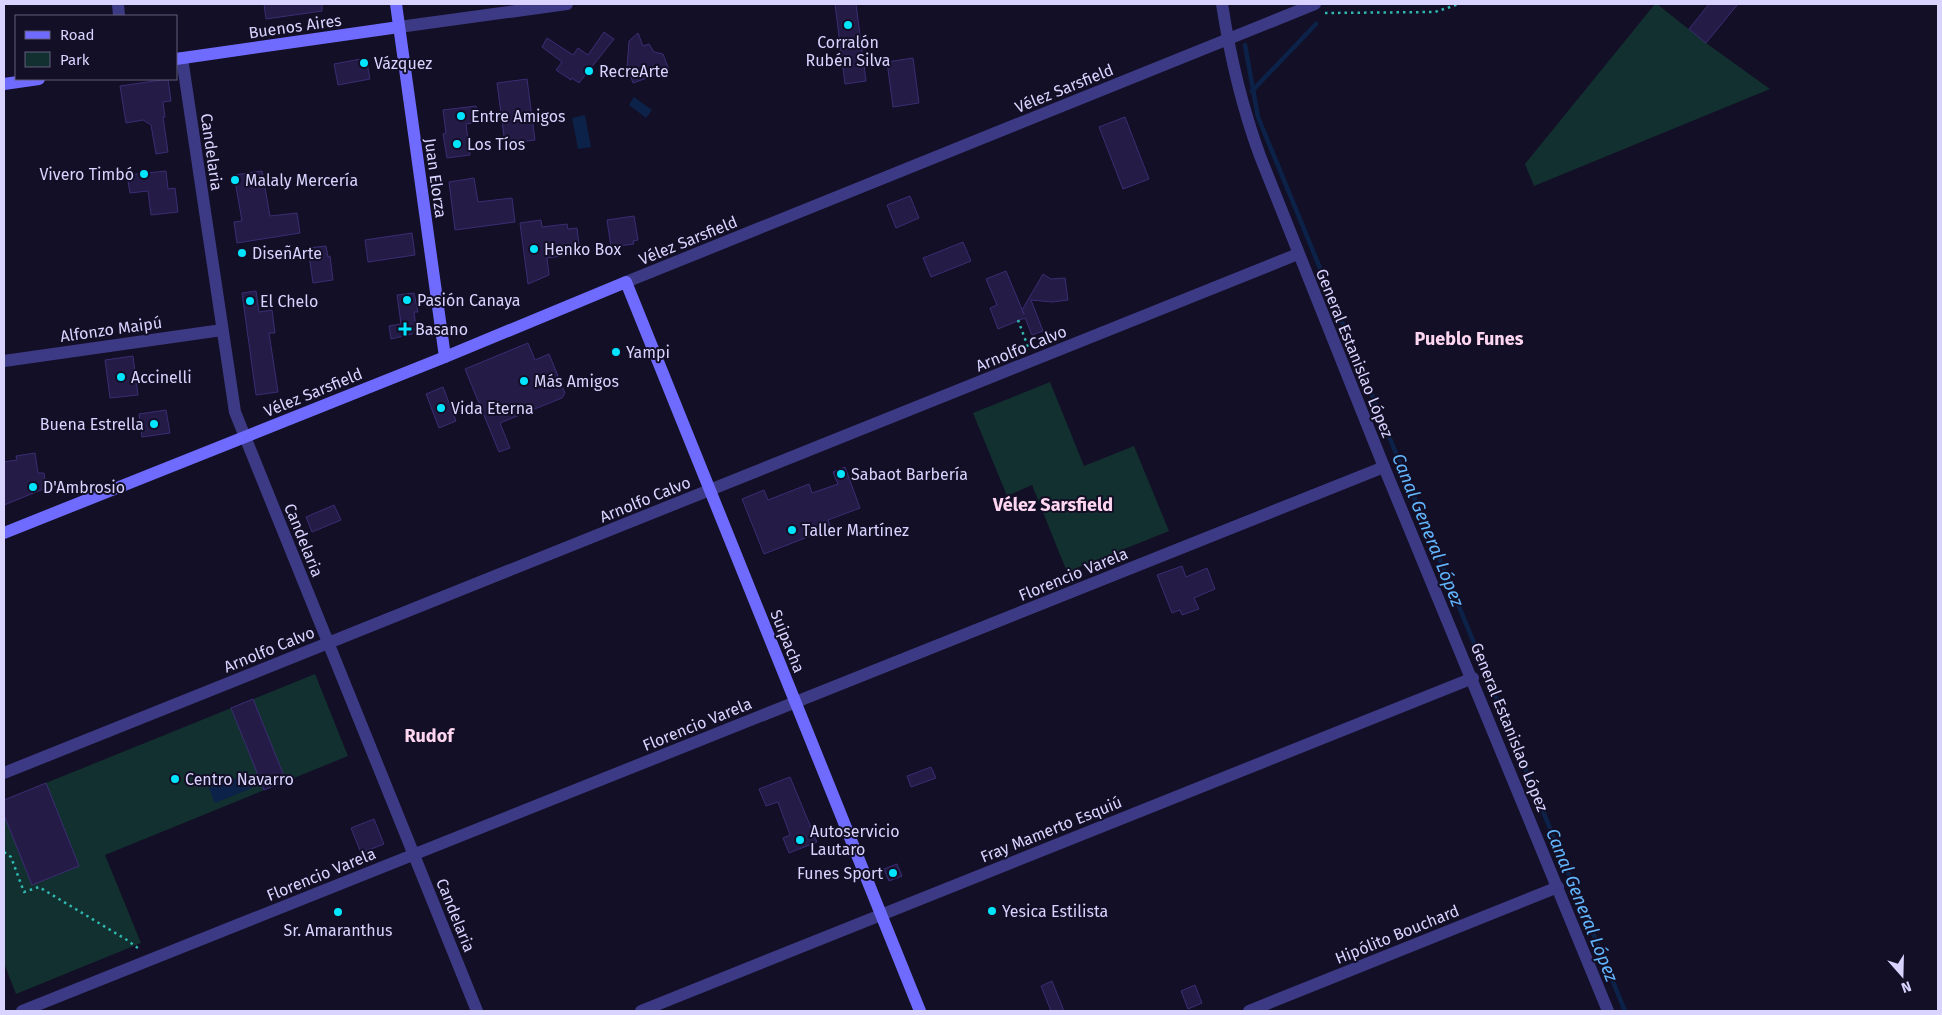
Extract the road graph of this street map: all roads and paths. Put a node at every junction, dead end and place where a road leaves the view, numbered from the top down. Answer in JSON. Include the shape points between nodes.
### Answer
{"nodes":[{"id":1,"x":396,"y":4,"type":"edge"},
{"id":2,"x":567,"y":4,"type":"edge"},
{"id":3,"x":1222,"y":4,"type":"edge"},
{"id":4,"x":1316,"y":4,"type":"edge"},
{"id":5,"x":1459,"y":4,"type":"edge"},
{"id":6,"x":1301,"y":10,"type":"junction"},
{"id":7,"x":399,"y":27,"type":"junction"},
{"id":8,"x":1227,"y":40,"type":"junction"},
{"id":9,"x":179,"y":59,"type":"edge"},
{"id":10,"x":32,"y":80,"type":"edge"},
{"id":11,"x":4,"y":84,"type":"edge"},
{"id":12,"x":1298,"y":254,"type":"junction"},
{"id":13,"x":626,"y":282,"type":"junction"},
{"id":14,"x":1018,"y":320,"type":"dead end"},
{"id":15,"x":222,"y":330,"type":"junction"},
{"id":16,"x":445,"y":357,"type":"junction"},
{"id":17,"x":1034,"y":360,"type":"junction"},
{"id":18,"x":4,"y":361,"type":"edge"},
{"id":19,"x":245,"y":437,"type":"junction"},
{"id":20,"x":1384,"y":467,"type":"junction"},
{"id":21,"x":710,"y":490,"type":"junction"},
{"id":22,"x":4,"y":533,"type":"edge"},
{"id":23,"x":328,"y":643,"type":"junction"},
{"id":24,"x":1473,"y":678,"type":"junction"},
{"id":25,"x":796,"y":702,"type":"junction"},
{"id":26,"x":4,"y":773,"type":"edge"},
{"id":27,"x":4,"y":852,"type":"edge"},
{"id":28,"x":414,"y":855,"type":"junction"},
{"id":29,"x":1558,"y":887,"type":"junction"},
{"id":30,"x":881,"y":915,"type":"junction"},
{"id":31,"x":152,"y":959,"type":"junction"},
{"id":32,"x":22,"y":1011,"type":"edge"},
{"id":33,"x":477,"y":1011,"type":"edge"},
{"id":34,"x":641,"y":1011,"type":"edge"},
{"id":35,"x":920,"y":1011,"type":"edge"},
{"id":36,"x":1249,"y":1011,"type":"edge"},
{"id":37,"x":1608,"y":1011,"type":"edge"}],
"edges":[{"from":1,"to":7,"type":"main road","name":"Juan Elorza"},
{"from":2,"to":7,"type":"street","name":"Buenos Aires"},
{"from":3,"to":8,"type":"street","name":"General Estanislao López"},
{"from":4,"to":6,"type":"street","name":"Vélez Sarsfield"},
{"from":5,"to":6,"type":"path","via":[[1435,12],[1334,13]]},
{"from":6,"to":8,"type":"street","name":"Vélez Sarsfield"},
{"from":7,"to":9,"type":"main road","name":"Buenos Aires"},
{"from":7,"to":16,"type":"main road","name":"Juan Elorza"},
{"from":8,"to":12,"type":"street","name":"General Estanislao López","via":[[1245,115]]},
{"from":8,"to":13,"type":"street","name":"Vélez Sarsfield"},
{"from":9,"to":15,"type":"street","name":"Candelaria"},
{"from":10,"to":11,"type":"main road"},
{"from":12,"to":17,"type":"street","name":"Arnolfo Calvo"},
{"from":12,"to":20,"type":"street","name":"General Estanislao López"},
{"from":13,"to":16,"type":"main road","name":"Vélez Sarsfield"},
{"from":13,"to":21,"type":"main road","name":"Suipacha"},
{"from":14,"to":17,"type":"path"},
{"from":15,"to":18,"type":"street","name":"Alfonzo Maipú"},
{"from":15,"to":19,"type":"street","name":"Candelaria","via":[[235,412]]},
{"from":16,"to":19,"type":"main road","name":"Vélez Sarsfield"},
{"from":17,"to":21,"type":"street","name":"Arnolfo Calvo"},
{"from":19,"to":22,"type":"main road","name":"Vélez Sarsfield"},
{"from":19,"to":23,"type":"street","name":"Candelaria"},
{"from":20,"to":24,"type":"street","name":"General Estanislao López"},
{"from":20,"to":25,"type":"street","name":"Florencio Varela"},
{"from":21,"to":23,"type":"street","name":"Arnolfo Calvo"},
{"from":21,"to":25,"type":"main road","name":"Suipacha"},
{"from":23,"to":26,"type":"street","name":"Arnolfo Calvo"},
{"from":23,"to":28,"type":"street","name":"Candelaria"},
{"from":24,"to":29,"type":"street","name":"General Estanislao López"},
{"from":24,"to":30,"type":"street","name":"Fray Mamerto Esquiú"},
{"from":25,"to":28,"type":"street","name":"Florencio Varela"},
{"from":25,"to":30,"type":"main road","name":"Suipacha"},
{"from":27,"to":31,"type":"path","via":[[11,857],[24,892],[39,887],[128,940]]},
{"from":28,"to":31,"type":"street","name":"Florencio Varela"},
{"from":28,"to":33,"type":"street","name":"Candelaria"},
{"from":29,"to":36,"type":"street","name":"Hipólito Bouchard"},
{"from":29,"to":37,"type":"street","name":"General Estanislao López"},
{"from":30,"to":34,"type":"street","name":"Fray Mamerto Esquiú"},
{"from":30,"to":35,"type":"main road","name":"Suipacha"},
{"from":31,"to":32,"type":"street","name":"Florencio Varela"}]}
